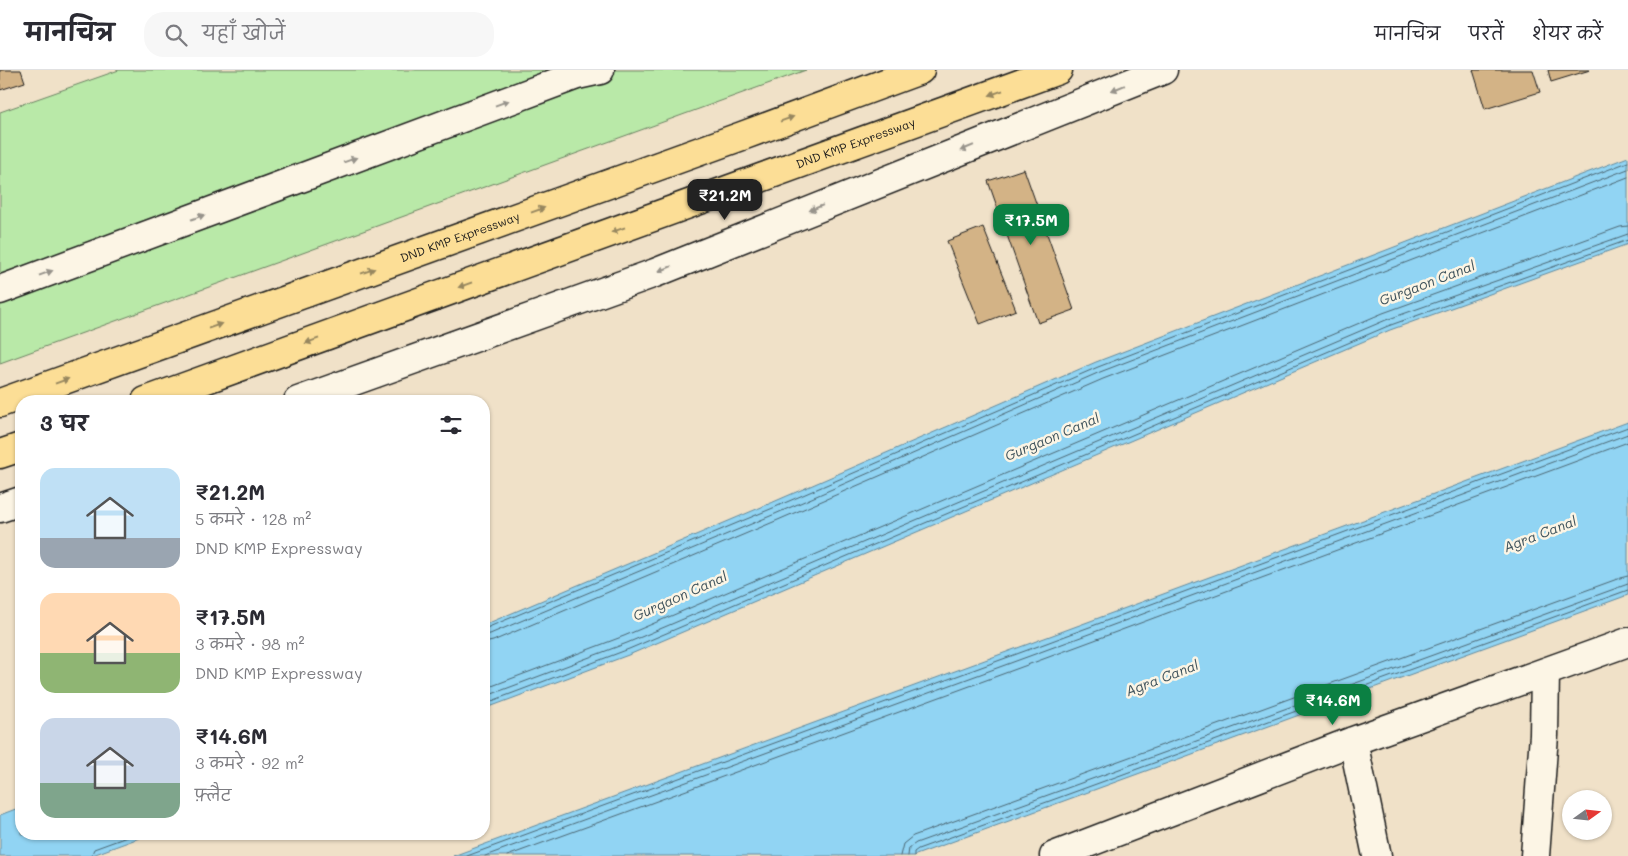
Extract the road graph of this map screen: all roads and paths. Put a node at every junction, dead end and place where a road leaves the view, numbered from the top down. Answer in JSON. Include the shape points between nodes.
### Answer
{"nodes":[{"id":1,"x":600,"y":70,"type":"edge"},
{"id":2,"x":920,"y":70,"type":"edge"},
{"id":3,"x":1058,"y":70,"type":"edge"},
{"id":4,"x":1163,"y":70,"type":"edge"},
{"id":5,"x":0,"y":290,"type":"edge"},
{"id":6,"x":22,"y":395,"type":"edge"},
{"id":7,"x":162,"y":395,"type":"edge"},
{"id":8,"x":315,"y":395,"type":"edge"},
{"id":9,"x":15,"y":398,"type":"edge"},
{"id":10,"x":0,"y":403,"type":"edge"},
{"id":11,"x":15,"y":449,"type":"edge"},
{"id":12,"x":0,"y":454,"type":"edge"},
{"id":13,"x":15,"y":503,"type":"edge"},
{"id":14,"x":0,"y":508,"type":"edge"},
{"id":15,"x":1628,"y":642,"type":"edge"},
{"id":16,"x":1545,"y":672,"type":"junction"},
{"id":17,"x":1353,"y":741,"type":"junction"},
{"id":18,"x":1054,"y":856,"type":"edge"},
{"id":19,"x":1377,"y":856,"type":"edge"},
{"id":20,"x":1535,"y":856,"type":"edge"}],
"edges":[{"from":5,"to":1,"type":"street","one_way":true,"via":[[577,75]]},
{"from":6,"to":2,"type":"highway","name":"DND KMP Expressway","one_way":true},
{"from":3,"to":7,"type":"highway","name":"DND KMP Expressway","one_way":true},
{"from":4,"to":8,"type":"street","one_way":true,"via":[[655,273]]},
{"from":10,"to":9,"type":"highway","name":"DND KMP Expressway","one_way":true},
{"from":11,"to":12,"type":"highway"},
{"from":13,"to":14,"type":"street"},
{"from":15,"to":16,"type":"street"},
{"from":16,"to":17,"type":"street"},
{"from":16,"to":20,"type":"street"},
{"from":17,"to":18,"type":"street"},
{"from":17,"to":19,"type":"street"}]}
